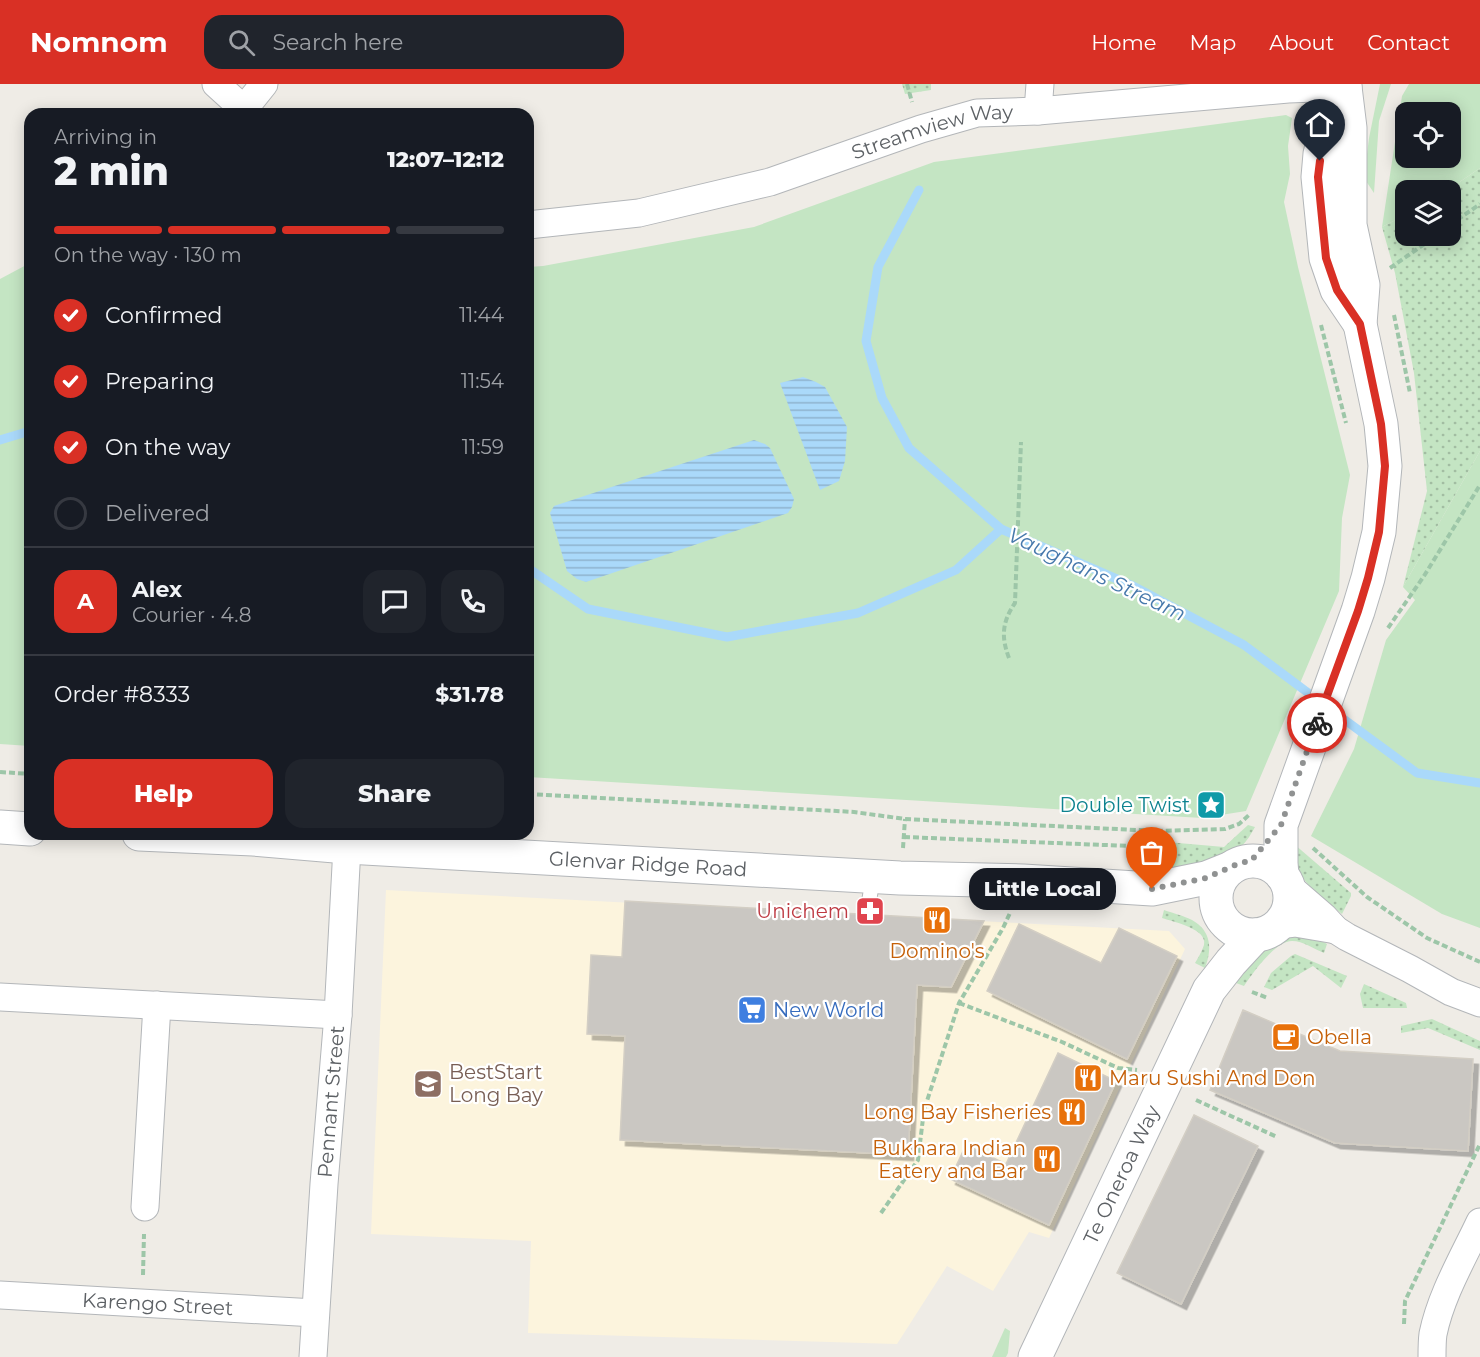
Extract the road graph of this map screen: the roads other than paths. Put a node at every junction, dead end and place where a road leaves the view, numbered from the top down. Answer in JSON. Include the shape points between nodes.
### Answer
{"nodes":[{"id":1,"x":216,"y":84,"type":"edge"},
{"id":2,"x":264,"y":84,"type":"edge"},
{"id":3,"x":1040,"y":84,"type":"edge"},
{"id":4,"x":1346,"y":85,"type":"edge"},
{"id":5,"x":244,"y":108,"type":"edge"},
{"id":6,"x":249,"y":108,"type":"edge"},
{"id":7,"x":1038,"y":111,"type":"junction"},
{"id":8,"x":534,"y":224,"type":"edge"},
{"id":9,"x":1267,"y":819,"type":"junction"},
{"id":10,"x":0,"y":827,"type":"edge"},
{"id":11,"x":24,"y":829,"type":"edge"},
{"id":12,"x":253,"y":840,"type":"edge"},
{"id":13,"x":347,"y":847,"type":"junction"},
{"id":14,"x":1241,"y":864,"type":"junction"},
{"id":15,"x":873,"y":876,"type":"junction"},
{"id":16,"x":1285,"y":880,"type":"junction"},
{"id":17,"x":1158,"y":889,"type":"junction"},
{"id":18,"x":1220,"y":914,"type":"junction"},
{"id":19,"x":867,"y":915,"type":"dead end"},
{"id":20,"x":1267,"y":930,"type":"junction"},
{"id":21,"x":1336,"y":930,"type":"junction"},
{"id":22,"x":1209,"y":990,"type":"junction"},
{"id":23,"x":0,"y":997,"type":"edge"},
{"id":24,"x":1480,"y":1003,"type":"edge"},
{"id":25,"x":157,"y":1005,"type":"junction"},
{"id":26,"x":338,"y":1015,"type":"junction"},
{"id":27,"x":145,"y":1207,"type":"road end"},
{"id":28,"x":1480,"y":1222,"type":"edge"},
{"id":29,"x":0,"y":1295,"type":"edge"},
{"id":30,"x":315,"y":1313,"type":"junction"},
{"id":31,"x":313,"y":1357,"type":"edge"},
{"id":32,"x":1035,"y":1357,"type":"edge"},
{"id":33,"x":1432,"y":1357,"type":"edge"}],
"edges":[{"from":1,"to":5,"type":"street"},
{"from":2,"to":6,"type":"street"},
{"from":3,"to":7,"type":"street"},
{"from":4,"to":7,"type":"street","name":"Streamview Way"},
{"from":4,"to":9,"type":"street","name":"Te Oneroa Way","via":[[1325,134],[1318,177],[1326,258],[1337,290],[1360,324],[1381,424],[1385,466],[1379,532],[1358,611]]},
{"from":7,"to":8,"type":"street","name":"Streamview Way","via":[[977,113],[770,182],[639,213]]},
{"from":9,"to":14,"type":"street","name":"Te Oneroa Way"},
{"from":9,"to":16,"type":"street","name":"Te Oneroa Way"},
{"from":10,"to":11,"type":"street"},
{"from":12,"to":13,"type":"street","name":"Glenvar Ridge Road"},
{"from":13,"to":15,"type":"street","name":"Glenvar Ridge Road"},
{"from":13,"to":26,"type":"street","name":"Pennant Street"},
{"from":14,"to":16,"type":"street","via":[[1263,862],[1274,867]]},
{"from":14,"to":17,"type":"street","name":"Glenvar Ridge Road","via":[[1206,878]]},
{"from":14,"to":18,"type":"street","name":"Te Oneroa Way","via":[[1222,876],[1217,887],[1215,899]]},
{"from":15,"to":17,"type":"street","name":"Glenvar Ridge Road"},
{"from":15,"to":19,"type":"lane"},
{"from":16,"to":20,"type":"street","name":"Te Oneroa Way","via":[[1289,907],[1285,917]]},
{"from":16,"to":21,"type":"street"},
{"from":17,"to":18,"type":"street","name":"Glenvar Ridge Road"},
{"from":18,"to":20,"type":"street","via":[[1237,932]]},
{"from":18,"to":22,"type":"street","name":"Te Oneroa Way","via":[[1220,936]]},
{"from":20,"to":21,"type":"street","via":[[1295,922]]},
{"from":20,"to":22,"type":"street","name":"Te Oneroa Way","via":[[1231,962]]},
{"from":21,"to":24,"type":"street","via":[[1451,992]]},
{"from":22,"to":32,"type":"street","name":"Te Oneroa Way"},
{"from":23,"to":25,"type":"street"},
{"from":25,"to":26,"type":"street"},
{"from":25,"to":27,"type":"street"},
{"from":26,"to":30,"type":"street","name":"Pennant Street"},
{"from":28,"to":33,"type":"street","via":[[1437,1319]]},
{"from":29,"to":30,"type":"street","name":"Karengo Street"},
{"from":30,"to":31,"type":"street","name":"Pennant Street"}]}
